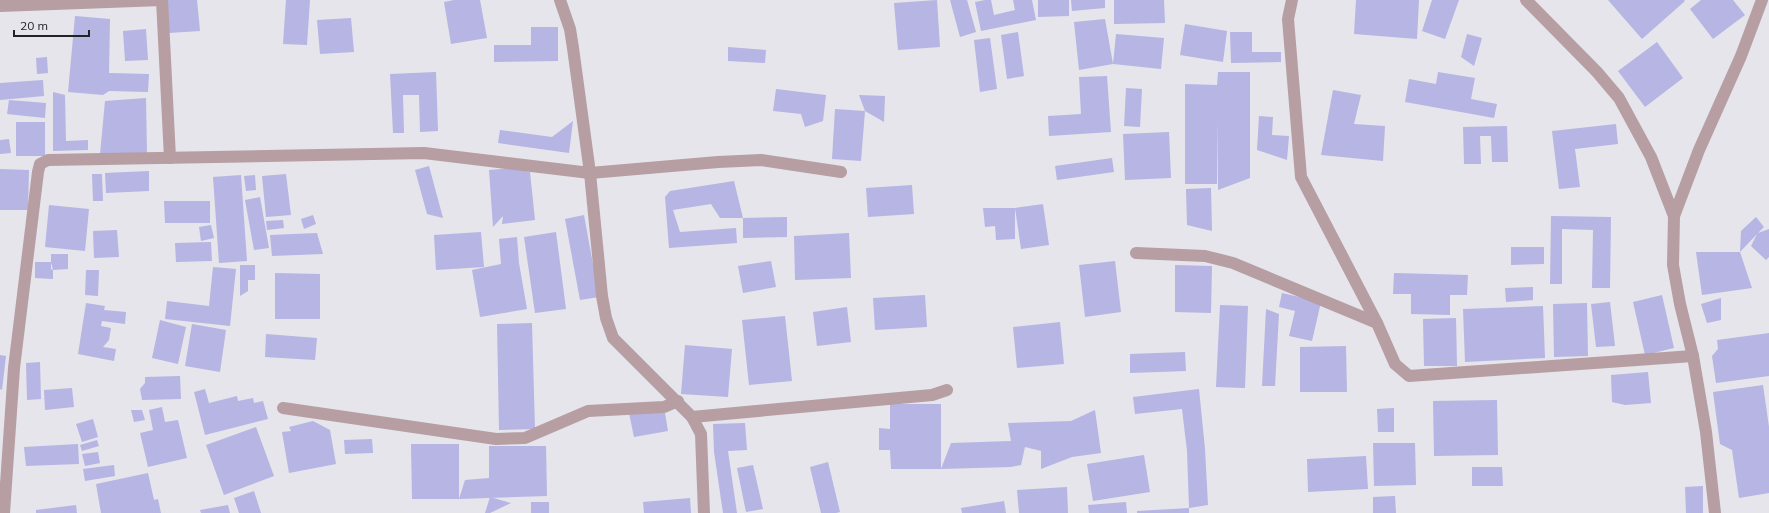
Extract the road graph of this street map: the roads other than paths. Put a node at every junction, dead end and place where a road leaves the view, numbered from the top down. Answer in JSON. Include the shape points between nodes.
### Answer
{"nodes":[{"id":1,"x":162,"y":0,"type":"edge"},
{"id":2,"x":560,"y":0,"type":"edge"},
{"id":3,"x":1292,"y":0,"type":"edge"},
{"id":4,"x":1526,"y":0,"type":"edge"},
{"id":5,"x":1762,"y":0,"type":"edge"},
{"id":6,"x":0,"y":6,"type":"edge"},
{"id":7,"x":170,"y":158,"type":"junction"},
{"id":8,"x":841,"y":172,"type":"dead end"},
{"id":9,"x":590,"y":173,"type":"junction"},
{"id":10,"x":1674,"y":216,"type":"junction"},
{"id":11,"x":1136,"y":253,"type":"dead end"},
{"id":12,"x":1377,"y":323,"type":"junction"},
{"id":13,"x":1693,"y":356,"type":"junction"},
{"id":14,"x":947,"y":390,"type":"dead end"},
{"id":15,"x":678,"y":402,"type":"junction"},
{"id":16,"x":283,"y":408,"type":"dead end"},
{"id":17,"x":692,"y":417,"type":"junction"},
{"id":18,"x":4,"y":513,"type":"edge"},
{"id":19,"x":704,"y":513,"type":"edge"},
{"id":20,"x":1715,"y":513,"type":"edge"}],
"edges":[{"from":1,"to":6,"type":"street"},
{"from":1,"to":7,"type":"street"},
{"from":2,"to":9,"type":"street","via":[[570,29]]},
{"from":3,"to":12,"type":"street","via":[[1288,18],[1301,178]]},
{"from":4,"to":10,"type":"street","via":[[1619,98],[1651,157]]},
{"from":5,"to":10,"type":"street"},
{"from":7,"to":9,"type":"street","via":[[424,153]]},
{"from":7,"to":18,"type":"street","via":[[48,160],[40,164],[14,368]]},
{"from":8,"to":9,"type":"street","via":[[761,160]]},
{"from":9,"to":15,"type":"street","via":[[602,296],[613,338]]},
{"from":10,"to":13,"type":"street","via":[[1673,265]]},
{"from":11,"to":12,"type":"street","via":[[1205,256],[1233,263]]},
{"from":12,"to":13,"type":"street","via":[[1395,364],[1409,376]]},
{"from":13,"to":20,"type":"street","via":[[1706,432]]},
{"from":14,"to":17,"type":"street","via":[[932,395]]},
{"from":15,"to":16,"type":"street","via":[[664,407],[588,411],[525,438],[496,439]]},
{"from":15,"to":17,"type":"street"},
{"from":17,"to":19,"type":"street","via":[[702,434]]}]}
